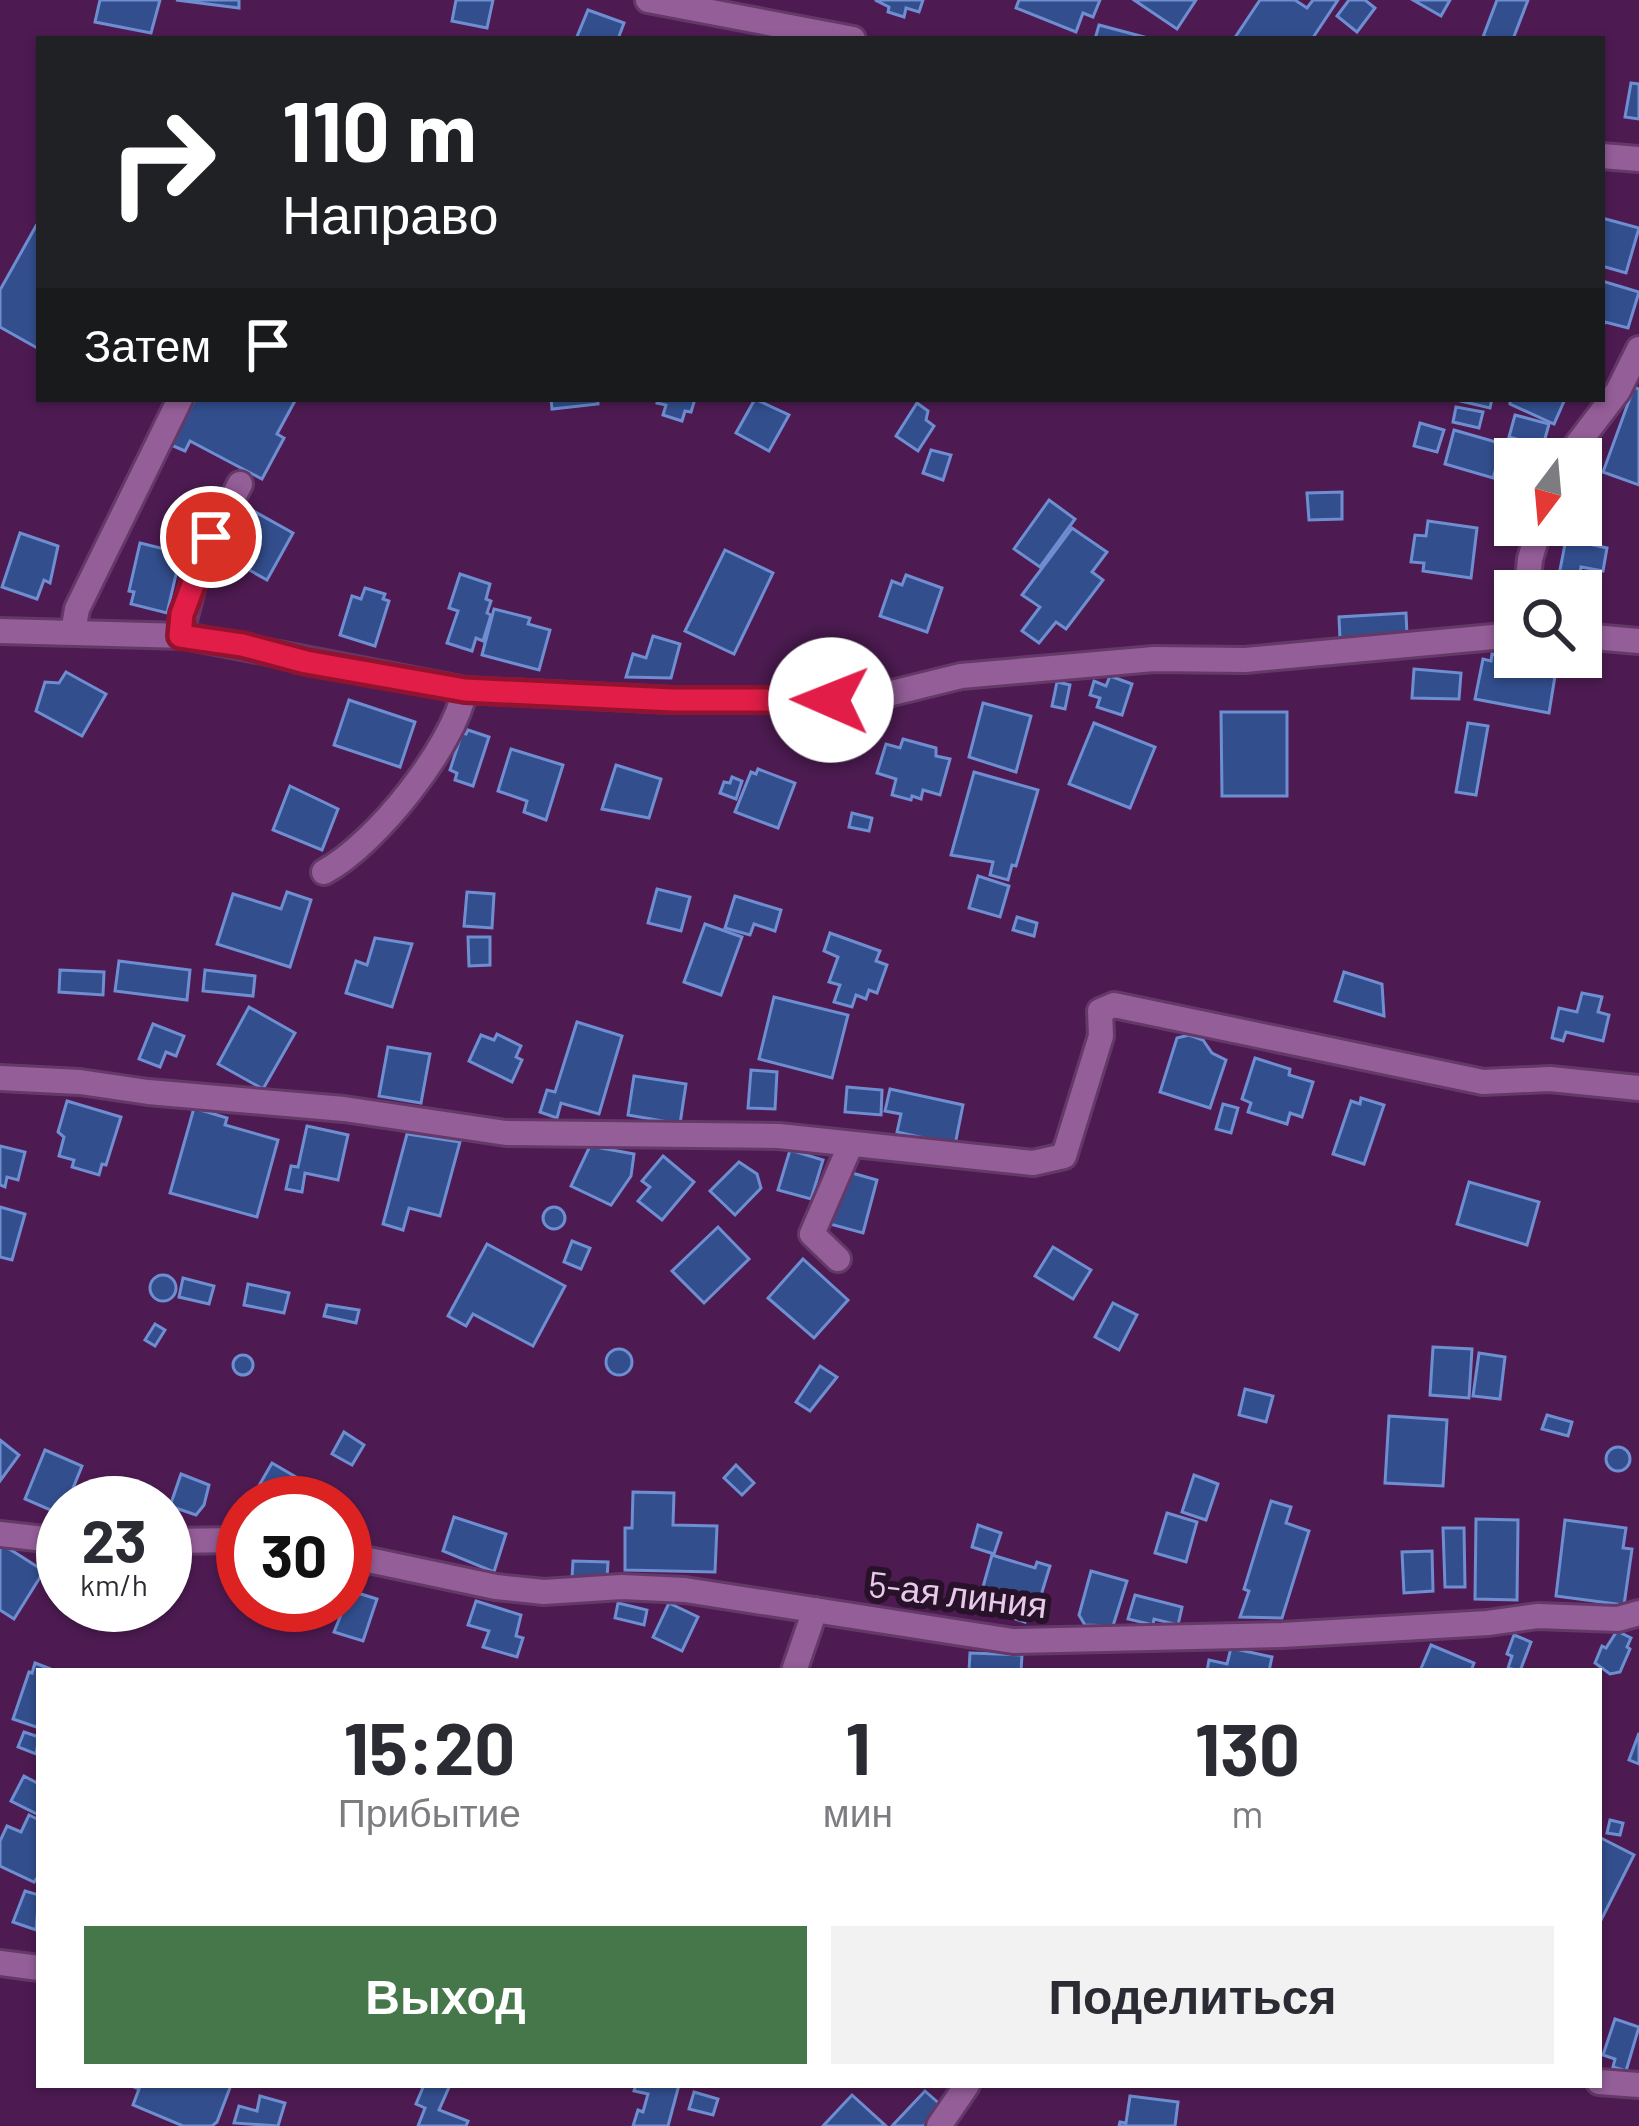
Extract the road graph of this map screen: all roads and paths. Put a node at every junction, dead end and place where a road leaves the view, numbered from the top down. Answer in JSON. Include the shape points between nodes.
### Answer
{"nodes":[{"id":1,"x":648,"y":0,"type":"edge"},
{"id":2,"x":837,"y":36,"type":"edge"},
{"id":3,"x":1605,"y":156,"type":"edge"},
{"id":4,"x":1639,"y":159,"type":"edge"},
{"id":5,"x":1639,"y":349,"type":"edge"},
{"id":6,"x":178,"y":402,"type":"edge"},
{"id":7,"x":1582,"y":438,"type":"edge"},
{"id":8,"x":240,"y":484,"type":"dead end"},
{"id":9,"x":0,"y":632,"type":"edge"},
{"id":10,"x":74,"y":632,"type":"junction"},
{"id":11,"x":180,"y":636,"type":"junction"},
{"id":12,"x":1494,"y":637,"type":"edge"},
{"id":13,"x":1602,"y":638,"type":"edge"},
{"id":14,"x":1639,"y":641,"type":"edge"},
{"id":15,"x":465,"y":690,"type":"junction"},
{"id":16,"x":324,"y":872,"type":"dead end"},
{"id":17,"x":0,"y":1078,"type":"edge"},
{"id":18,"x":1639,"y":1088,"type":"edge"},
{"id":19,"x":850,"y":1146,"type":"junction"},
{"id":20,"x":838,"y":1259,"type":"dead end"},
{"id":21,"x":0,"y":1534,"type":"edge"},
{"id":22,"x":36,"y":1538,"type":"edge"},
{"id":23,"x":372,"y":1561,"type":"edge"},
{"id":24,"x":815,"y":1610,"type":"junction"},
{"id":25,"x":1639,"y":1613,"type":"edge"},
{"id":26,"x":795,"y":1668,"type":"edge"},
{"id":27,"x":0,"y":1963,"type":"edge"},
{"id":28,"x":36,"y":1969,"type":"edge"},
{"id":29,"x":1602,"y":2082,"type":"edge"},
{"id":30,"x":1639,"y":2085,"type":"edge"},
{"id":31,"x":965,"y":2088,"type":"edge"},
{"id":32,"x":939,"y":2126,"type":"edge"}],
"edges":[{"from":1,"to":2,"type":"street"},
{"from":3,"to":4,"type":"street"},
{"from":5,"to":7,"type":"street"},
{"from":6,"to":10,"type":"street","via":[[77,609]]},
{"from":8,"to":11,"type":"street","via":[[198,565]]},
{"from":9,"to":10,"type":"street"},
{"from":10,"to":11,"type":"street"},
{"from":11,"to":15,"type":"street"},
{"from":12,"to":15,"type":"street","via":[[961,676],[831,700]]},
{"from":13,"to":14,"type":"street"},
{"from":15,"to":16,"type":"street","via":[[441,751],[373,832]]},
{"from":17,"to":19,"type":"street","via":[[344,1109],[506,1133],[779,1136]]},
{"from":18,"to":19,"type":"street","via":[[1483,1082],[1114,1005],[1100,1011],[1101,1036],[1064,1156],[1033,1163]]},
{"from":19,"to":20,"type":"street","via":[[812,1234]]},
{"from":21,"to":22,"type":"street"},
{"from":23,"to":24,"type":"street","name":"5-ая линия","via":[[496,1587],[685,1590]]},
{"from":24,"to":25,"type":"street","name":"5-ая линия","via":[[1013,1641],[1282,1635]]},
{"from":24,"to":26,"type":"street"},
{"from":27,"to":28,"type":"street"},
{"from":29,"to":30,"type":"street"},
{"from":31,"to":32,"type":"street"}]}
